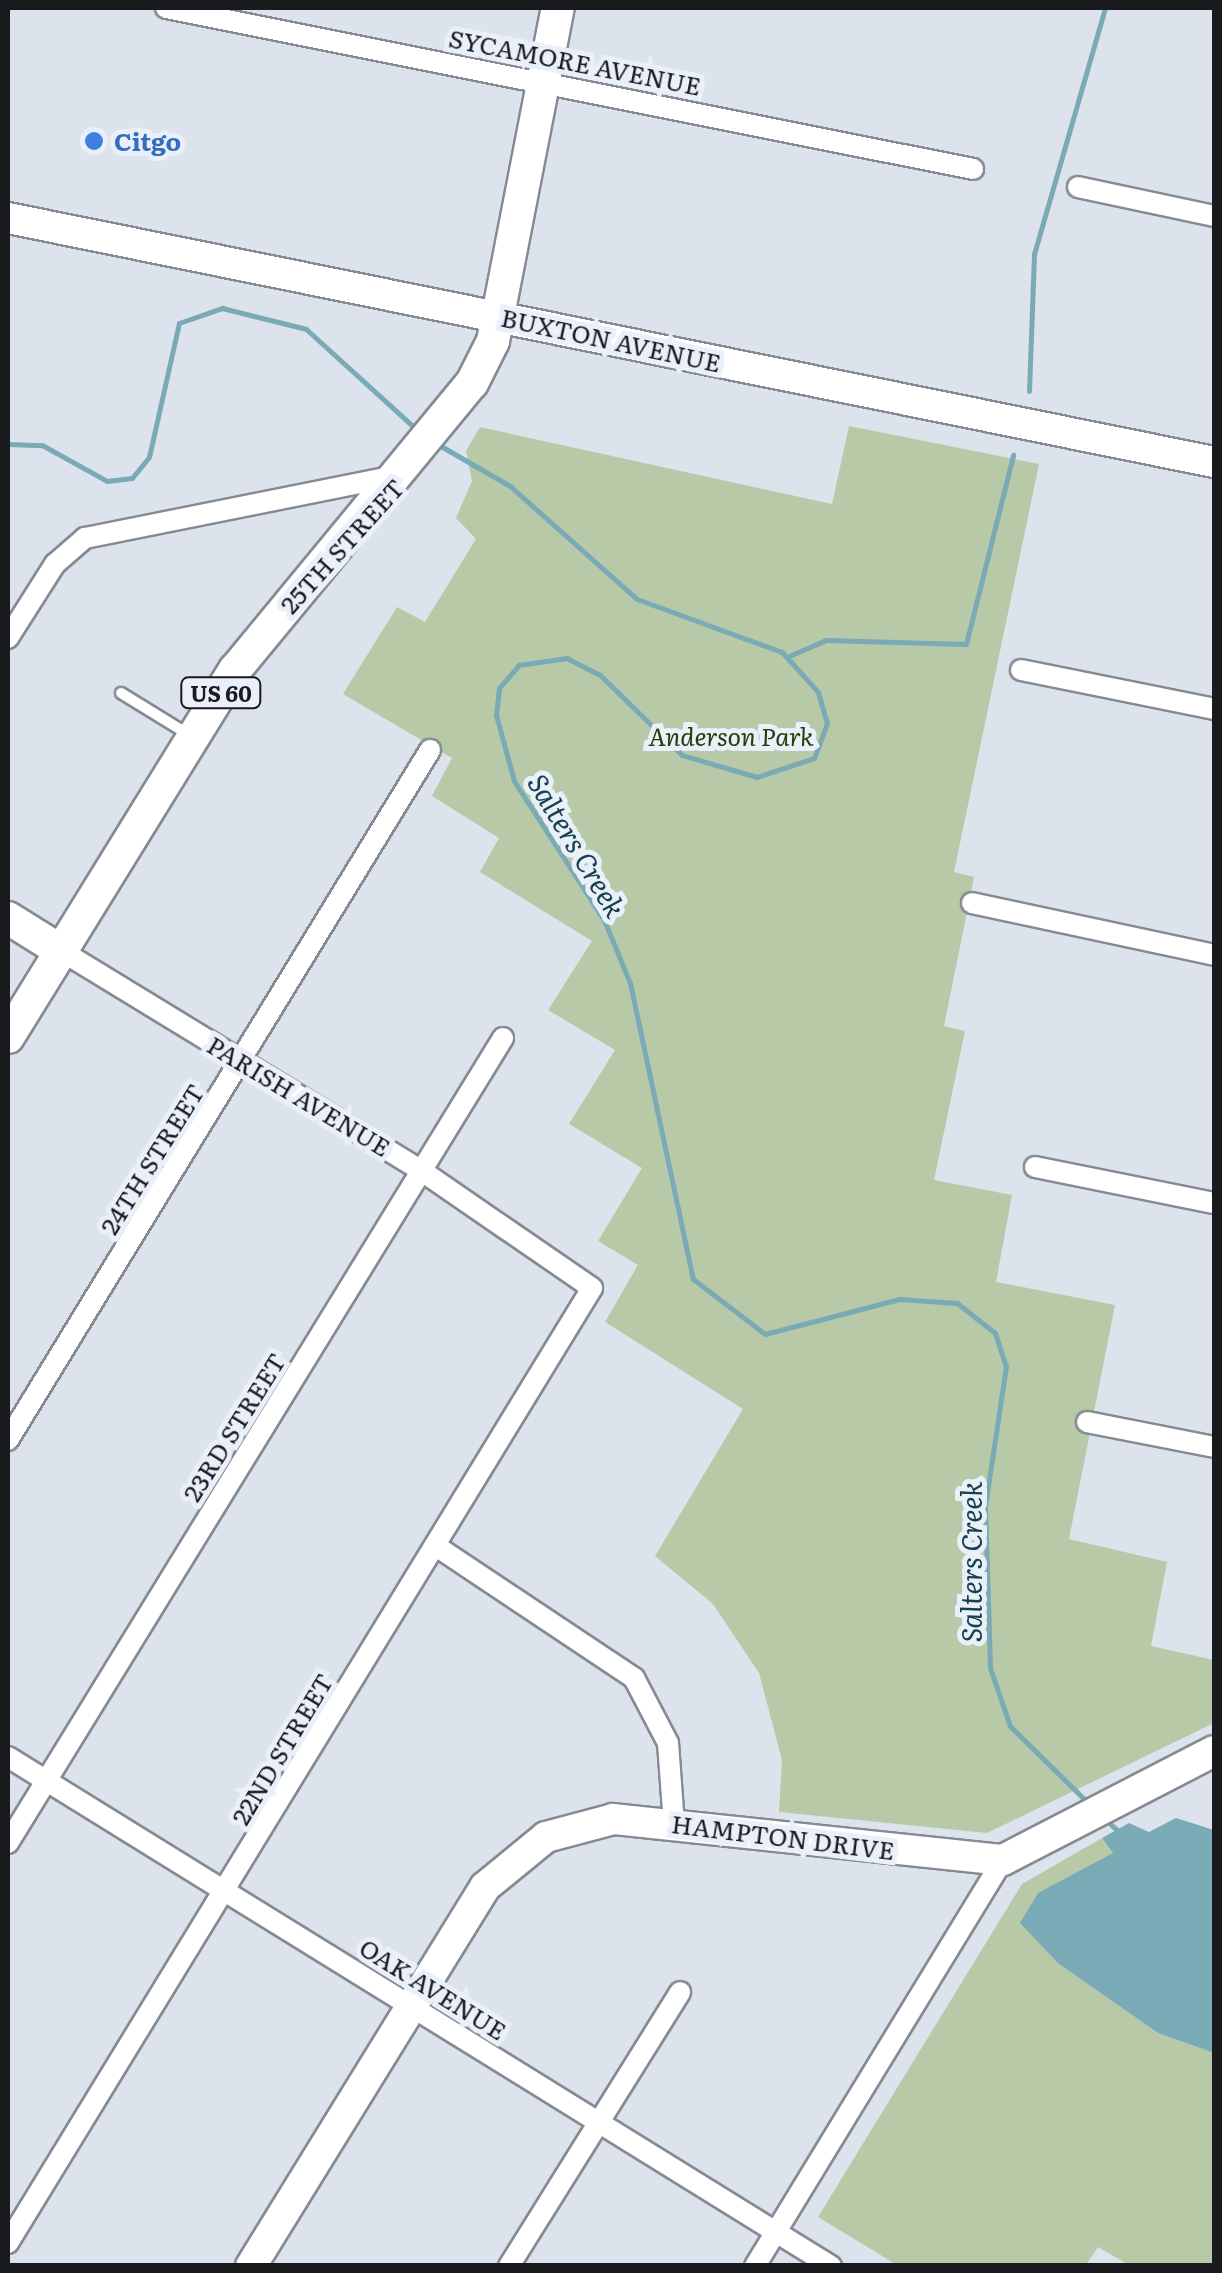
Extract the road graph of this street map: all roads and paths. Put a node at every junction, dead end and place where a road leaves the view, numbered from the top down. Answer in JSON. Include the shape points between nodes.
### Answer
{"nodes":[{"id":1,"x":166,"y":8,"type":"edge"},
{"id":2,"x":558,"y":8,"type":"edge"},
{"id":3,"x":544,"y":81,"type":"junction"},
{"id":4,"x":974,"y":169,"type":"dead end"},
{"id":5,"x":1078,"y":188,"type":"dead end"},
{"id":6,"x":1214,"y":216,"type":"edge"},
{"id":7,"x":8,"y":218,"type":"edge"},
{"id":8,"x":498,"y":318,"type":"junction"},
{"id":9,"x":1214,"y":462,"type":"edge"},
{"id":10,"x":411,"y":468,"type":"junction"},
{"id":11,"x":8,"y":638,"type":"edge"},
{"id":12,"x":1021,"y":670,"type":"dead end"},
{"id":13,"x":121,"y":692,"type":"dead end"},
{"id":14,"x":1214,"y":708,"type":"edge"},
{"id":15,"x":194,"y":737,"type":"junction"},
{"id":16,"x":430,"y":750,"type":"dead end"},
{"id":17,"x":972,"y":903,"type":"dead end"},
{"id":18,"x":8,"y":918,"type":"edge"},
{"id":19,"x":60,"y":951,"type":"junction"},
{"id":20,"x":1214,"y":955,"type":"edge"},
{"id":21,"x":8,"y":1037,"type":"edge"},
{"id":22,"x":503,"y":1038,"type":"dead end"},
{"id":23,"x":242,"y":1062,"type":"junction"},
{"id":24,"x":1034,"y":1168,"type":"dead end"},
{"id":25,"x":422,"y":1171,"type":"junction"},
{"id":26,"x":1214,"y":1203,"type":"edge"},
{"id":27,"x":588,"y":1279,"type":"joint"},
{"id":28,"x":1087,"y":1422,"type":"dead end"},
{"id":29,"x":8,"y":1440,"type":"edge"},
{"id":30,"x":1214,"y":1448,"type":"edge"},
{"id":31,"x":436,"y":1546,"type":"junction"},
{"id":32,"x":1214,"y":1751,"type":"edge"},
{"id":33,"x":8,"y":1756,"type":"edge"},
{"id":34,"x":46,"y":1780,"type":"junction"},
{"id":35,"x":674,"y":1824,"type":"junction"},
{"id":36,"x":8,"y":1843,"type":"edge"},
{"id":37,"x":1003,"y":1860,"type":"junction"},
{"id":38,"x":225,"y":1891,"type":"junction"},
{"id":39,"x":680,"y":1992,"type":"dead end"},
{"id":40,"x":412,"y":2005,"type":"junction"},
{"id":41,"x":598,"y":2121,"type":"junction"},
{"id":42,"x":776,"y":2231,"type":"junction"},
{"id":43,"x":8,"y":2244,"type":"edge"},
{"id":44,"x":251,"y":2266,"type":"edge"},
{"id":45,"x":508,"y":2266,"type":"edge"},
{"id":46,"x":755,"y":2266,"type":"edge"},
{"id":47,"x":831,"y":2266,"type":"edge"}],
"edges":[{"from":1,"to":3,"type":"street","name":"SYCAMORE AVENUE"},
{"from":2,"to":3,"type":"main road","name":"25TH STREET","number":"US 60"},
{"from":3,"to":4,"type":"street","name":"SYCAMORE AVENUE"},
{"from":3,"to":8,"type":"main road","name":"25TH STREET","number":"US 60"},
{"from":5,"to":6,"type":"street"},
{"from":7,"to":8,"type":"street","name":"BUXTON AVENUE"},
{"from":8,"to":9,"type":"street","name":"BUXTON AVENUE"},
{"from":8,"to":10,"type":"main road","name":"25TH STREET","number":"US 60","via":[[448,420]]},
{"from":10,"to":11,"type":"street","via":[[85,538],[55,564]]},
{"from":10,"to":15,"type":"main road","name":"25TH STREET","number":"US 60","via":[[264,633]]},
{"from":12,"to":14,"type":"street"},
{"from":13,"to":15,"type":"lane"},
{"from":15,"to":19,"type":"main road","name":"25TH STREET","number":"US 60"},
{"from":16,"to":23,"type":"street","name":"24TH STREET"},
{"from":17,"to":20,"type":"street"},
{"from":18,"to":19,"type":"main road","name":"PARISH AVENUE"},
{"from":19,"to":21,"type":"main road","name":"25TH STREET","number":"US 60"},
{"from":19,"to":23,"type":"street","name":"PARISH AVENUE"},
{"from":22,"to":25,"type":"street","name":"23RD STREET"},
{"from":23,"to":25,"type":"street","name":"PARISH AVENUE"},
{"from":23,"to":29,"type":"street","name":"24TH STREET"},
{"from":24,"to":26,"type":"street"},
{"from":25,"to":27,"type":"street","name":"PARISH AVENUE"},
{"from":25,"to":34,"type":"street","name":"23RD STREET"},
{"from":27,"to":31,"type":"street","name":"22ND STREET","via":[[589,1297]]},
{"from":28,"to":30,"type":"street"},
{"from":31,"to":35,"type":"street","via":[[634,1678],[668,1743]]},
{"from":31,"to":38,"type":"street","name":"22ND STREET"},
{"from":32,"to":37,"type":"street"},
{"from":33,"to":34,"type":"street","name":"OAK AVENUE"},
{"from":34,"to":36,"type":"street","name":"23RD STREET"},
{"from":34,"to":38,"type":"street","name":"OAK AVENUE"},
{"from":35,"to":37,"type":"street","name":"HAMPTON DRIVE"},
{"from":35,"to":40,"type":"street","name":"HAMPTON DRIVE","via":[[592,1822],[525,1849],[485,1888]]},
{"from":37,"to":42,"type":"street"},
{"from":38,"to":40,"type":"street","name":"OAK AVENUE"},
{"from":38,"to":43,"type":"street","name":"22ND STREET"},
{"from":39,"to":41,"type":"street"},
{"from":40,"to":41,"type":"street","name":"OAK AVENUE"},
{"from":40,"to":44,"type":"street","name":"HAMPTON DRIVE"},
{"from":41,"to":42,"type":"street","name":"OAK AVENUE"},
{"from":41,"to":45,"type":"street"},
{"from":42,"to":46,"type":"street"},
{"from":42,"to":47,"type":"street","name":"OAK AVENUE"}]}
